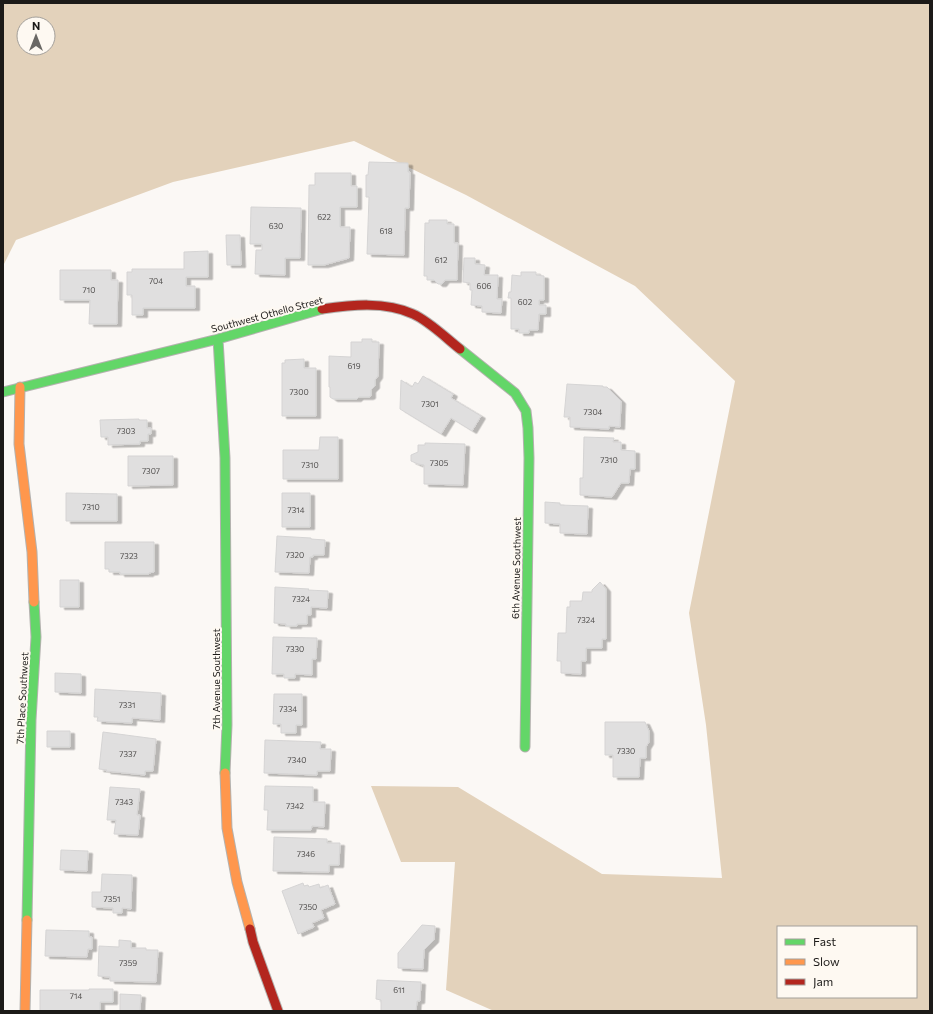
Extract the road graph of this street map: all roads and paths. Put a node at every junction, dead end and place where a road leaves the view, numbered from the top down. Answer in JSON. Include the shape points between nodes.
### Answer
{"nodes":[{"id":1,"x":218,"y":339,"type":"junction"},
{"id":2,"x":20,"y":387,"type":"junction"},
{"id":3,"x":3,"y":392,"type":"edge"},
{"id":4,"x":514,"y":393,"type":"joint"},
{"id":5,"x":525,"y":747,"type":"dead end"},
{"id":6,"x":25,"y":1011,"type":"edge"},
{"id":7,"x":278,"y":1011,"type":"edge"}],
"edges":[{"from":1,"to":2,"type":"street","name":"Southwest Othello Street"},
{"from":1,"to":4,"type":"street","name":"Southwest Othello Street","via":[[321,309],[370,305],[395,308],[414,314],[433,327]]},
{"from":1,"to":7,"type":"street","name":"7th Avenue Southwest","via":[[225,458],[227,828],[253,942]]},
{"from":2,"to":3,"type":"street","name":"Southwest Othello Street"},
{"from":2,"to":6,"type":"street","name":"7th Place Southwest","via":[[19,444],[32,552],[36,637],[31,720]]},
{"from":4,"to":5,"type":"street","name":"6th Avenue Southwest","via":[[526,410],[528,428]]}]}
